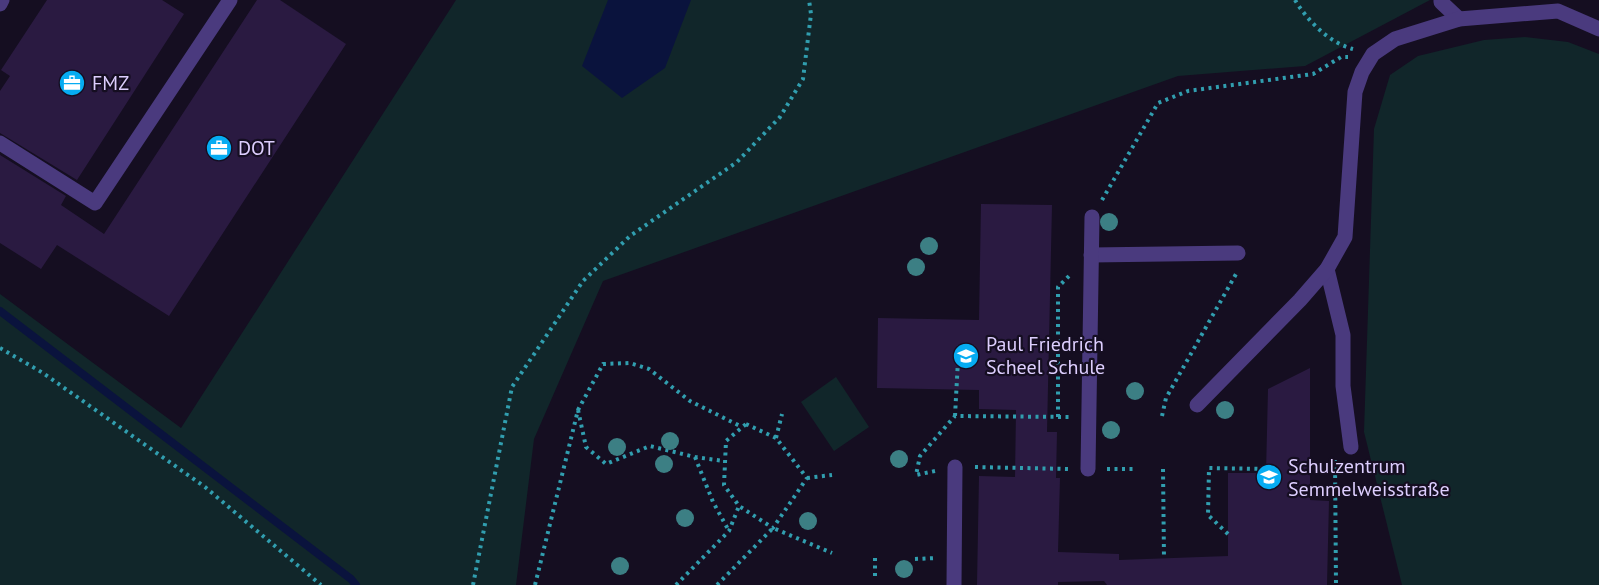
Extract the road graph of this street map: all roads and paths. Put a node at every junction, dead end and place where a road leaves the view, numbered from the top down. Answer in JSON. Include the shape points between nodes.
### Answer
{"nodes":[{"id":1,"x":2,"y":0,"type":"edge"},
{"id":2,"x":230,"y":0,"type":"edge"},
{"id":3,"x":809,"y":0,"type":"edge"},
{"id":4,"x":1295,"y":0,"type":"edge"},
{"id":5,"x":1441,"y":0,"type":"edge"},
{"id":6,"x":1543,"y":0,"type":"edge"},
{"id":7,"x":0,"y":4,"type":"edge"},
{"id":8,"x":1558,"y":11,"type":"junction"},
{"id":9,"x":1459,"y":19,"type":"junction"},
{"id":10,"x":1599,"y":29,"type":"edge"},
{"id":11,"x":1373,"y":54,"type":"junction"},
{"id":12,"x":0,"y":143,"type":"edge"},
{"id":13,"x":1092,"y":217,"type":"joint"},
{"id":14,"x":1238,"y":253,"type":"joint"},
{"id":15,"x":1091,"y":255,"type":"junction"},
{"id":16,"x":1326,"y":269,"type":"junction"},
{"id":17,"x":1091,"y":273,"type":"junction"},
{"id":18,"x":0,"y":348,"type":"edge"},
{"id":19,"x":958,"y":360,"type":"dead end"},
{"id":20,"x":1197,"y":405,"type":"dead end"},
{"id":21,"x":578,"y":410,"type":"junction"},
{"id":22,"x":782,"y":414,"type":"dead end"},
{"id":23,"x":955,"y":416,"type":"junction"},
{"id":24,"x":1162,"y":416,"type":"dead end"},
{"id":25,"x":1058,"y":417,"type":"junction"},
{"id":26,"x":1089,"y":417,"type":"junction"},
{"id":27,"x":742,"y":427,"type":"junction"},
{"id":28,"x":776,"y":438,"type":"junction"},
{"id":29,"x":1351,"y":447,"type":"dead end"},
{"id":30,"x":695,"y":457,"type":"junction"},
{"id":31,"x":1335,"y":457,"type":"dead end"},
{"id":32,"x":724,"y":461,"type":"junction"},
{"id":33,"x":955,"y":467,"type":"junction"},
{"id":34,"x":1088,"y":469,"type":"junction"},
{"id":35,"x":1134,"y":469,"type":"dead end"},
{"id":36,"x":1163,"y":469,"type":"dead end"},
{"id":37,"x":1266,"y":469,"type":"dead end"},
{"id":38,"x":832,"y":475,"type":"dead end"},
{"id":39,"x":807,"y":478,"type":"junction"},
{"id":40,"x":739,"y":506,"type":"junction"},
{"id":41,"x":773,"y":528,"type":"junction"},
{"id":42,"x":729,"y":531,"type":"junction"},
{"id":43,"x":1228,"y":534,"type":"dead end"},
{"id":44,"x":832,"y":553,"type":"dead end"},
{"id":45,"x":875,"y":558,"type":"dead end"},
{"id":46,"x":1164,"y":559,"type":"dead end"},
{"id":47,"x":876,"y":579,"type":"dead end"},
{"id":48,"x":536,"y":584,"type":"edge"},
{"id":49,"x":321,"y":585,"type":"edge"},
{"id":50,"x":473,"y":585,"type":"edge"},
{"id":51,"x":676,"y":585,"type":"edge"},
{"id":52,"x":717,"y":585,"type":"edge"},
{"id":53,"x":954,"y":585,"type":"edge"},
{"id":54,"x":1336,"y":585,"type":"edge"}],
"edges":[{"from":1,"to":7,"type":"street"},
{"from":2,"to":12,"type":"street","via":[[95,203]]},
{"from":3,"to":50,"type":"path","via":[[811,14],[803,79],[780,117],[736,162],[630,236],[583,281],[512,387]]},
{"from":4,"to":11,"type":"path","via":[[1322,32],[1342,46]]},
{"from":5,"to":9,"type":"street"},
{"from":6,"to":8,"type":"street"},
{"from":8,"to":9,"type":"street"},
{"from":8,"to":10,"type":"street"},
{"from":9,"to":11,"type":"street","via":[[1395,39]]},
{"from":11,"to":13,"type":"path","via":[[1341,57],[1313,74],[1188,91],[1158,103]]},
{"from":11,"to":16,"type":"street","via":[[1355,92],[1345,237]]},
{"from":13,"to":15,"type":"street"},
{"from":14,"to":15,"type":"street"},
{"from":14,"to":24,"type":"path","via":[[1238,271],[1166,398]]},
{"from":15,"to":17,"type":"street"},
{"from":16,"to":20,"type":"street"},
{"from":16,"to":29,"type":"street","via":[[1343,335],[1342,386]]},
{"from":17,"to":25,"type":"path","via":[[1072,273],[1058,286]]},
{"from":17,"to":26,"type":"street"},
{"from":18,"to":49,"type":"path","via":[[43,373],[206,487]]},
{"from":19,"to":23,"type":"path"},
{"from":21,"to":27,"type":"path","via":[[603,364],[630,363],[649,369],[690,401]]},
{"from":21,"to":30,"type":"path","via":[[586,447],[606,464],[650,446]]},
{"from":21,"to":48,"type":"path"},
{"from":22,"to":28,"type":"path"},
{"from":23,"to":25,"type":"path"},
{"from":23,"to":33,"type":"path","via":[[920,456],[915,475]]},
{"from":25,"to":26,"type":"path"},
{"from":26,"to":34,"type":"street"},
{"from":27,"to":28,"type":"path","via":[[746,424]]},
{"from":27,"to":32,"type":"path","via":[[726,441]]},
{"from":28,"to":39,"type":"path"},
{"from":30,"to":32,"type":"path"},
{"from":30,"to":42,"type":"path"},
{"from":31,"to":54,"type":"path"},
{"from":32,"to":40,"type":"path","via":[[724,485]]},
{"from":33,"to":34,"type":"path"},
{"from":33,"to":53,"type":"street"},
{"from":34,"to":35,"type":"path"},
{"from":36,"to":46,"type":"path"},
{"from":37,"to":43,"type":"path","via":[[1209,468],[1208,515]]},
{"from":38,"to":39,"type":"path"},
{"from":39,"to":41,"type":"path"},
{"from":40,"to":41,"type":"path"},
{"from":40,"to":42,"type":"path"},
{"from":41,"to":44,"type":"path"},
{"from":41,"to":52,"type":"path"},
{"from":42,"to":51,"type":"path"},
{"from":45,"to":47,"type":"path"}]}
